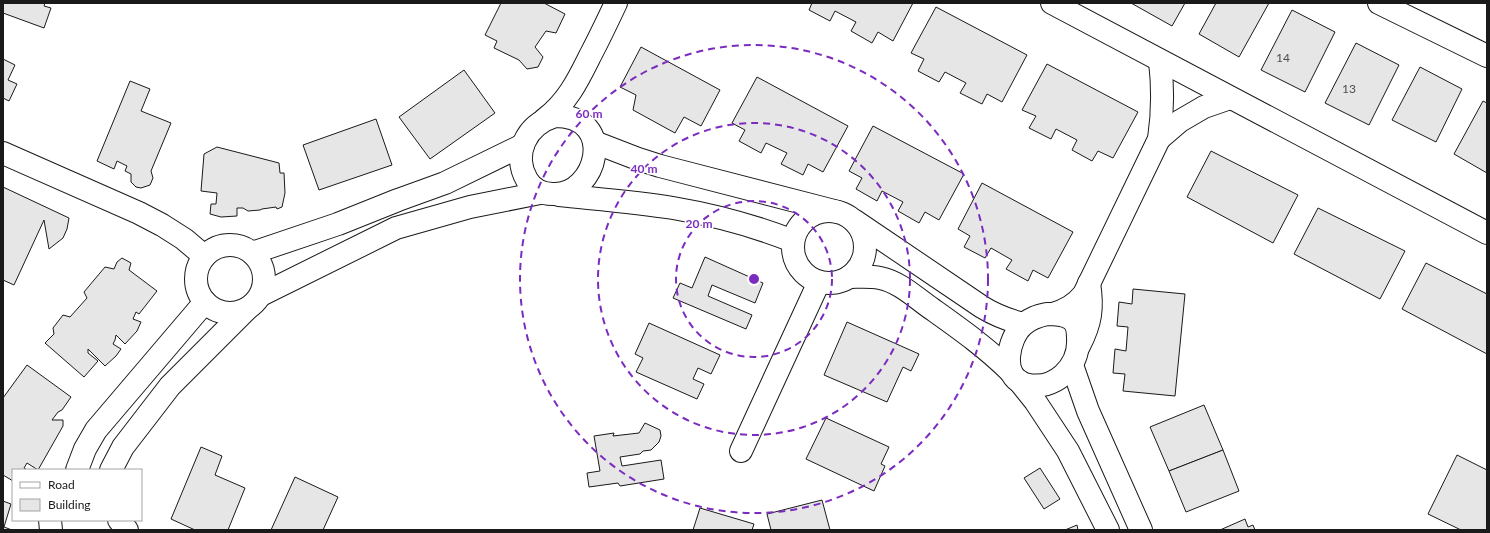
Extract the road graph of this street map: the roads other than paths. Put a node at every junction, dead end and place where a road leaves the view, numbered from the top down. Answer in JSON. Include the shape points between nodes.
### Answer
{"nodes":[{"id":1,"x":616,"y":3,"type":"edge"},
{"id":2,"x":1052,"y":3,"type":"edge"},
{"id":3,"x":1379,"y":3,"type":"edge"},
{"id":4,"x":1447,"y":35,"type":"junction"},
{"id":5,"x":1487,"y":41,"type":"edge"},
{"id":6,"x":1487,"y":56,"type":"edge"},
{"id":7,"x":1160,"y":60,"type":"junction"},
{"id":8,"x":578,"y":80,"type":"junction"},
{"id":9,"x":1230,"y":98,"type":"junction"},
{"id":10,"x":545,"y":119,"type":"junction"},
{"id":11,"x":589,"y":133,"type":"junction"},
{"id":12,"x":1159,"y":139,"type":"junction"},
{"id":13,"x":523,"y":144,"type":"junction"},
{"id":14,"x":3,"y":153,"type":"edge"},
{"id":15,"x":549,"y":194,"type":"junction"},
{"id":16,"x":843,"y":214,"type":"junction"},
{"id":17,"x":1487,"y":234,"type":"edge"},
{"id":18,"x":793,"y":241,"type":"junction"},
{"id":19,"x":252,"y":252,"type":"junction"},
{"id":20,"x":204,"y":256,"type":"junction"},
{"id":21,"x":849,"y":277,"type":"junction"},
{"id":22,"x":818,"y":282,"type":"junction"},
{"id":23,"x":1089,"y":283,"type":"junction"},
{"id":24,"x":205,"y":302,"type":"junction"},
{"id":25,"x":254,"y":302,"type":"junction"},
{"id":26,"x":1053,"y":314,"type":"junction"},
{"id":27,"x":1023,"y":324,"type":"junction"},
{"id":28,"x":1075,"y":356,"type":"junction"},
{"id":29,"x":1015,"y":377,"type":"junction"},
{"id":30,"x":741,"y":451,"type":"dead end"},
{"id":31,"x":77,"y":469,"type":"edge"},
{"id":32,"x":112,"y":469,"type":"edge"},
{"id":33,"x":120,"y":521,"type":"edge"},
{"id":34,"x":127,"y":530,"type":"edge"},
{"id":35,"x":1108,"y":530,"type":"edge"},
{"id":36,"x":1141,"y":530,"type":"edge"}],
"edges":[{"from":1,"to":8,"type":"street"},
{"from":2,"to":7,"type":"street"},
{"from":3,"to":4,"type":"street"},
{"from":4,"to":5,"type":"street"},
{"from":4,"to":6,"type":"street"},
{"from":7,"to":9,"type":"street"},
{"from":7,"to":12,"type":"street","via":[[1163,106]]},
{"from":8,"to":10,"type":"street","via":[[567,98]]},
{"from":8,"to":11,"type":"street","via":[[578,98]]},
{"from":9,"to":12,"type":"street","via":[[1204,107],[1180,121]]},
{"from":9,"to":17,"type":"street"},
{"from":10,"to":11,"type":"street","via":[[565,116],[575,119]]},
{"from":10,"to":13,"type":"street","via":[[529,134]]},
{"from":11,"to":15,"type":"street","via":[[595,154],[587,176],[574,188]]},
{"from":11,"to":16,"type":"street","via":[[638,159]]},
{"from":12,"to":23,"type":"street"},
{"from":13,"to":15,"type":"street","via":[[520,158],[522,172],[530,184]]},
{"from":13,"to":19,"type":"street","via":[[445,183],[338,224]]},
{"from":14,"to":20,"type":"street","via":[[139,213],[179,236]]},
{"from":15,"to":18,"type":"street","via":[[672,208],[771,232]]},
{"from":15,"to":25,"type":"street","via":[[470,207],[396,228]]},
{"from":16,"to":18,"type":"street","via":[[826,211],[814,214],[797,230]]},
{"from":16,"to":21,"type":"street","via":[[857,225],[863,235],[865,246],[864,259]]},
{"from":16,"to":27,"type":"street","via":[[982,308],[1009,321]]},
{"from":18,"to":22,"type":"street","via":[[796,261],[809,277]]},
{"from":19,"to":20,"type":"street","via":[[240,246],[228,245],[215,248]]},
{"from":19,"to":25,"type":"street","via":[[260,261],[264,272],[264,284]]},
{"from":20,"to":24,"type":"street","via":[[198,267],[196,279],[198,291]]},
{"from":21,"to":22,"type":"street","via":[[840,282]]},
{"from":21,"to":29,"type":"street","via":[[880,278],[895,284],[966,333],[996,357]]},
{"from":22,"to":30,"type":"street"},
{"from":23,"to":26,"type":"street","via":[[1076,304]]},
{"from":23,"to":28,"type":"street","via":[[1091,316]]},
{"from":24,"to":25,"type":"street","via":[[217,311],[232,313]]},
{"from":24,"to":31,"type":"street","via":[[96,430]]},
{"from":25,"to":32,"type":"street","via":[[170,386],[123,447]]},
{"from":26,"to":27,"type":"street","via":[[1034,317]]},
{"from":26,"to":28,"type":"street","via":[[1066,316],[1074,322],[1078,332]]},
{"from":27,"to":29,"type":"street","via":[[1014,334],[1010,347],[1009,360]]},
{"from":28,"to":29,"type":"street","via":[[1066,372],[1055,381],[1041,385],[1026,384]]},
{"from":28,"to":36,"type":"street","via":[[1088,411]]},
{"from":29,"to":35,"type":"street","via":[[1035,401],[1068,451]]},
{"from":33,"to":34,"type":"street"}]}
